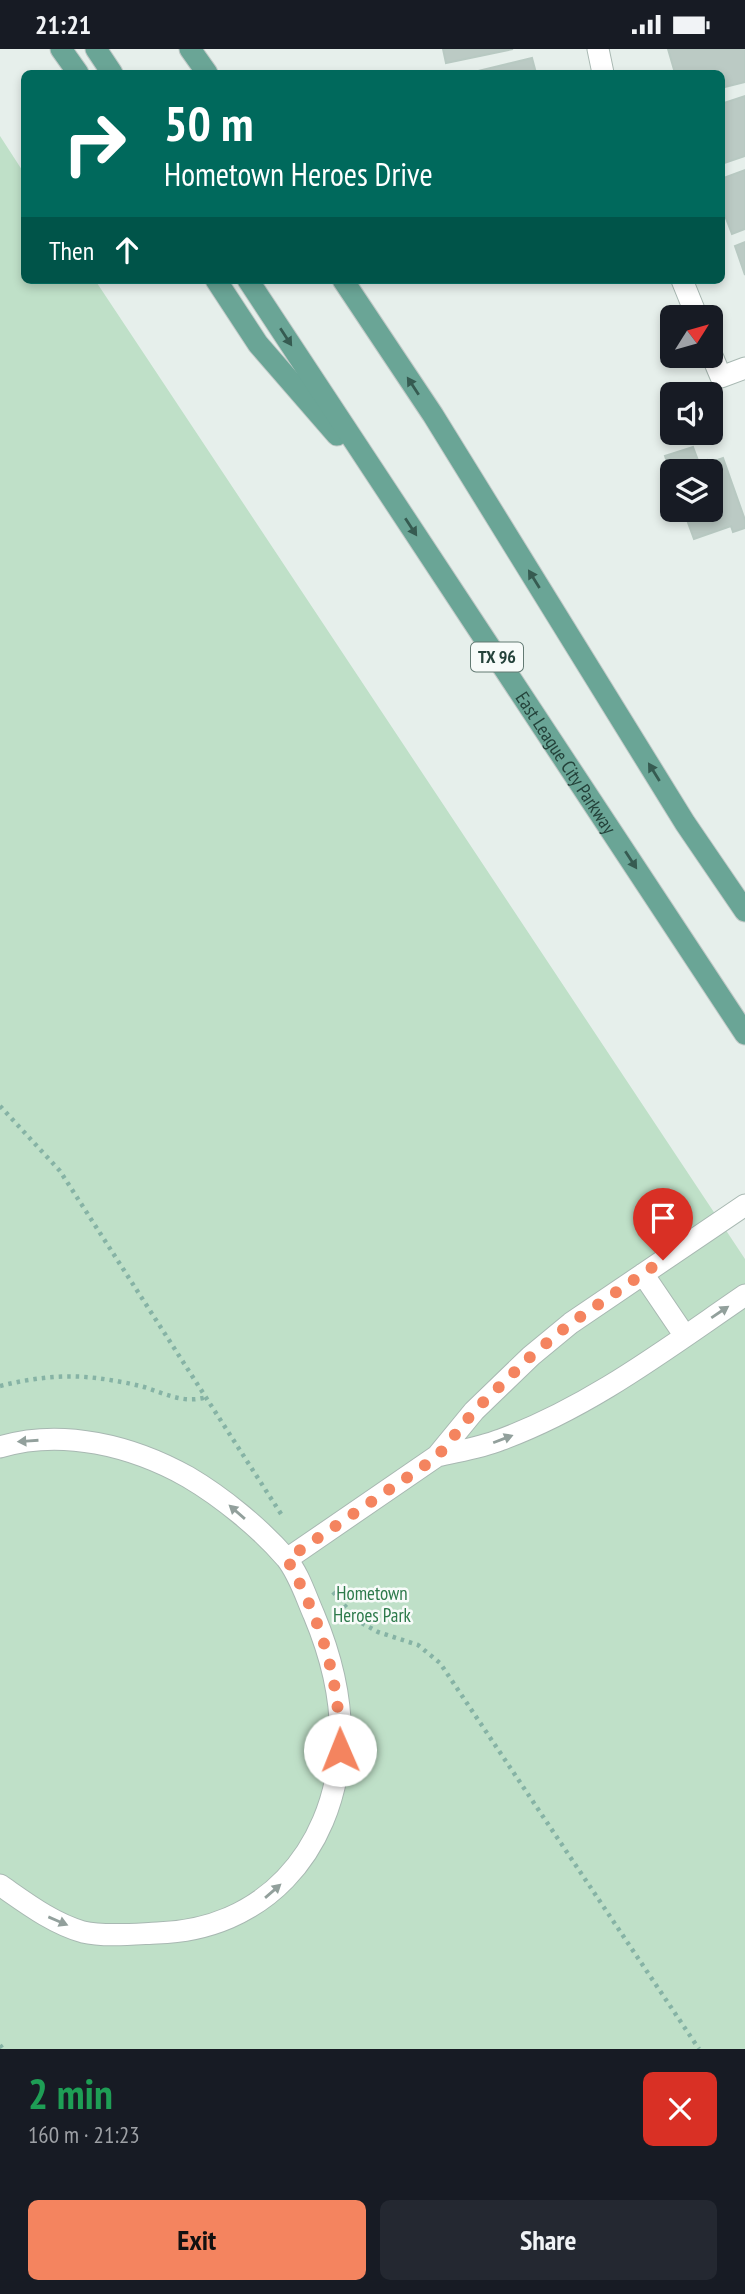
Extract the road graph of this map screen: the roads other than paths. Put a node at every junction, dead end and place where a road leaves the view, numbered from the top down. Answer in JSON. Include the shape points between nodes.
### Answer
{"nodes":[{"id":1,"x":61,"y":49,"type":"edge"},
{"id":2,"x":96,"y":49,"type":"edge"},
{"id":3,"x":190,"y":49,"type":"edge"},
{"id":4,"x":598,"y":49,"type":"edge"},
{"id":5,"x":76,"y":70,"type":"edge"},
{"id":6,"x":110,"y":70,"type":"edge"},
{"id":7,"x":205,"y":70,"type":"edge"},
{"id":8,"x":602,"y":70,"type":"edge"},
{"id":9,"x":219,"y":284,"type":"edge"},
{"id":10,"x":251,"y":284,"type":"edge"},
{"id":11,"x":346,"y":284,"type":"edge"},
{"id":12,"x":684,"y":284,"type":"edge"},
{"id":13,"x":692,"y":305,"type":"edge"},
{"id":14,"x":745,"y":367,"type":"edge"},
{"id":15,"x":717,"y":368,"type":"edge"},
{"id":16,"x":394,"y":502,"type":"junction"},
{"id":17,"x":745,"y":911,"type":"edge"},
{"id":18,"x":745,"y":1034,"type":"edge"},
{"id":19,"x":745,"y":1205,"type":"edge"},
{"id":20,"x":643,"y":1274,"type":"junction"},
{"id":21,"x":745,"y":1295,"type":"edge"},
{"id":22,"x":685,"y":1336,"type":"junction"},
{"id":23,"x":0,"y":1447,"type":"edge"},
{"id":24,"x":437,"y":1457,"type":"junction"},
{"id":25,"x":287,"y":1559,"type":"junction"},
{"id":26,"x":0,"y":1885,"type":"edge"}],
"edges":[{"from":1,"to":5,"type":"main road"},
{"from":2,"to":6,"type":"main road"},
{"from":3,"to":7,"type":"main road"},
{"from":4,"to":8,"type":"street"},
{"from":9,"to":16,"type":"main road","via":[[258,344]]},
{"from":10,"to":16,"type":"main road","name":"East League City Parkway","number":"TX 96","one_way":true},
{"from":17,"to":11,"type":"main road","one_way":true},
{"from":12,"to":13,"type":"street"},
{"from":14,"to":15,"type":"street","via":[[721,377]]},
{"from":16,"to":18,"type":"main road","name":"East League City Parkway","number":"TX 96","one_way":true},
{"from":19,"to":20,"type":"street"},
{"from":20,"to":22,"type":"street"},
{"from":20,"to":24,"type":"street","via":[[531,1356],[474,1411]]},
{"from":22,"to":21,"type":"street","one_way":true},
{"from":24,"to":22,"type":"street","one_way":true,"via":[[498,1441],[567,1412]]},
{"from":25,"to":23,"type":"street","one_way":true,"via":[[213,1491],[126,1449],[22,1440]]},
{"from":24,"to":25,"type":"street"},
{"from":26,"to":25,"type":"street","one_way":true,"via":[[42,1914],[84,1932],[126,1934],[181,1933],[204,1927],[248,1909],[285,1881],[310,1847],[329,1804],[340,1750],[337,1694],[324,1639]]}]}
